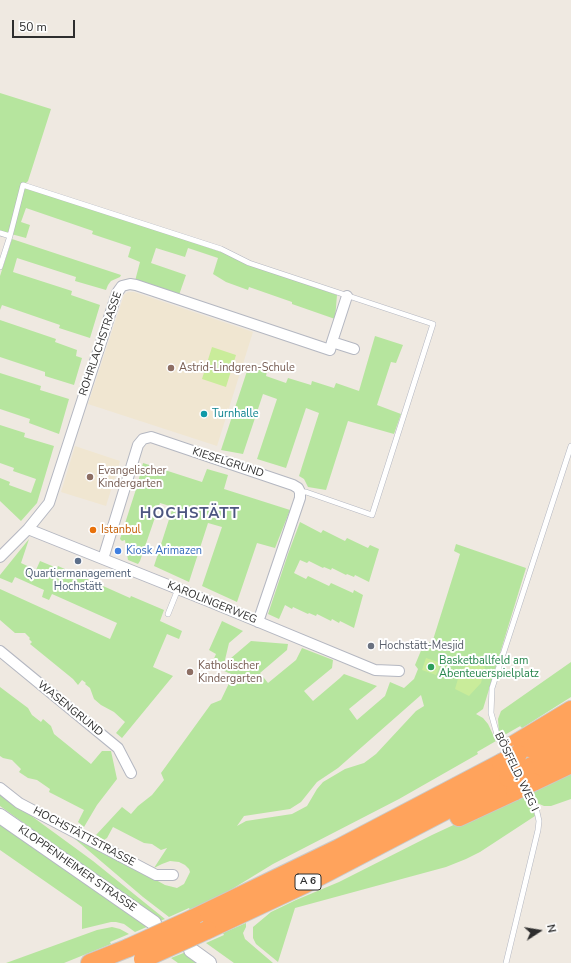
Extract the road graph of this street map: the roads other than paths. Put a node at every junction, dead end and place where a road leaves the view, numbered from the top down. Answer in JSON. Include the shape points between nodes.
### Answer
{"nodes":[{"id":1,"x":0,"y":232,"type":"edge"},
{"id":2,"x":10,"y":236,"type":"junction"},
{"id":3,"x":0,"y":267,"type":"edge"},
{"id":4,"x":347,"y":296,"type":"junction"},
{"id":5,"x":332,"y":342,"type":"junction"},
{"id":6,"x":354,"y":349,"type":"dead end"},
{"id":7,"x":571,"y":446,"type":"edge"},
{"id":8,"x":300,"y":492,"type":"junction"},
{"id":9,"x":28,"y":529,"type":"junction"},
{"id":10,"x":0,"y":557,"type":"edge"},
{"id":11,"x":103,"y":559,"type":"junction"},
{"id":12,"x":178,"y":589,"type":"junction"},
{"id":13,"x":168,"y":614,"type":"dead end"},
{"id":14,"x":258,"y":622,"type":"junction"},
{"id":15,"x":0,"y":651,"type":"edge"},
{"id":16,"x":399,"y":671,"type":"dead end"},
{"id":17,"x":571,"y":710,"type":"edge"},
{"id":18,"x":571,"y":727,"type":"edge"},
{"id":19,"x":571,"y":746,"type":"edge"},
{"id":20,"x":569,"y":765,"type":"edge"},
{"id":21,"x":515,"y":769,"type":"junction"},
{"id":22,"x":131,"y":773,"type":"dead end"},
{"id":23,"x":0,"y":788,"type":"edge"},
{"id":24,"x":0,"y":816,"type":"edge"},
{"id":25,"x":173,"y":875,"type":"dead end"},
{"id":26,"x":154,"y":924,"type":"dead end"},
{"id":27,"x":192,"y":950,"type":"dead end"},
{"id":28,"x":135,"y":957,"type":"edge"},
{"id":29,"x":90,"y":963,"type":"edge"},
{"id":30,"x":209,"y":963,"type":"edge"},
{"id":31,"x":506,"y":963,"type":"edge"}],
"edges":[{"from":1,"to":2,"type":"lane"},
{"from":2,"to":3,"type":"lane"},
{"from":2,"to":4,"type":"lane","via":[[23,185],[221,249],[249,263]]},
{"from":4,"to":5,"type":"street"},
{"from":4,"to":8,"type":"lane","via":[[433,324],[372,515]]},
{"from":5,"to":6,"type":"street"},
{"from":5,"to":9,"type":"street","name":"ROHRLACHSTRASSE","via":[[330,350],[136,285],[122,286],[117,293],[49,503]]},
{"from":7,"to":21,"type":"lane","name":"BÖSFELD, WEG I","via":[[492,688],[491,713],[498,738]]},
{"from":8,"to":11,"type":"street","name":"KIESELGRUND","via":[[293,485],[271,477],[151,437],[143,439],[138,445]]},
{"from":8,"to":14,"type":"street"},
{"from":9,"to":10,"type":"street","name":"ROHRLACHSTRASSE"},
{"from":9,"to":11,"type":"street","name":"KAROLINGERWEG"},
{"from":11,"to":12,"type":"street","name":"KAROLINGERWEG"},
{"from":12,"to":13,"type":"lane"},
{"from":12,"to":14,"type":"street","name":"KAROLINGERWEG"},
{"from":14,"to":16,"type":"street","name":"KAROLINGERWEG","via":[[375,670]]},
{"from":15,"to":22,"type":"street","name":"WASENGRUND","via":[[118,748]]},
{"from":17,"to":21,"type":"highway"},
{"from":18,"to":21,"type":"highway","number":"A 6"},
{"from":19,"to":21,"type":"highway","number":"A 6"},
{"from":20,"to":21,"type":"highway"},
{"from":21,"to":28,"type":"highway","number":"A 6","bridge":true,"via":[[435,797],[318,858],[192,919]]},
{"from":21,"to":28,"type":"highway","number":"A 6","bridge":true,"via":[[424,833],[408,831],[305,884],[207,930]]},
{"from":21,"to":31,"type":"lane","name":"BÖSFELD, WEG I","via":[[536,812],[538,830]]},
{"from":23,"to":25,"type":"street","name":"HOCHSTÄTTSTRASSE","via":[[19,803],[156,875]]},
{"from":24,"to":26,"type":"main road","name":"KLOPPENHEIMER STRASSE"},
{"from":27,"to":30,"type":"main road"},
{"from":28,"to":29,"type":"highway","number":"A 6"}]}
